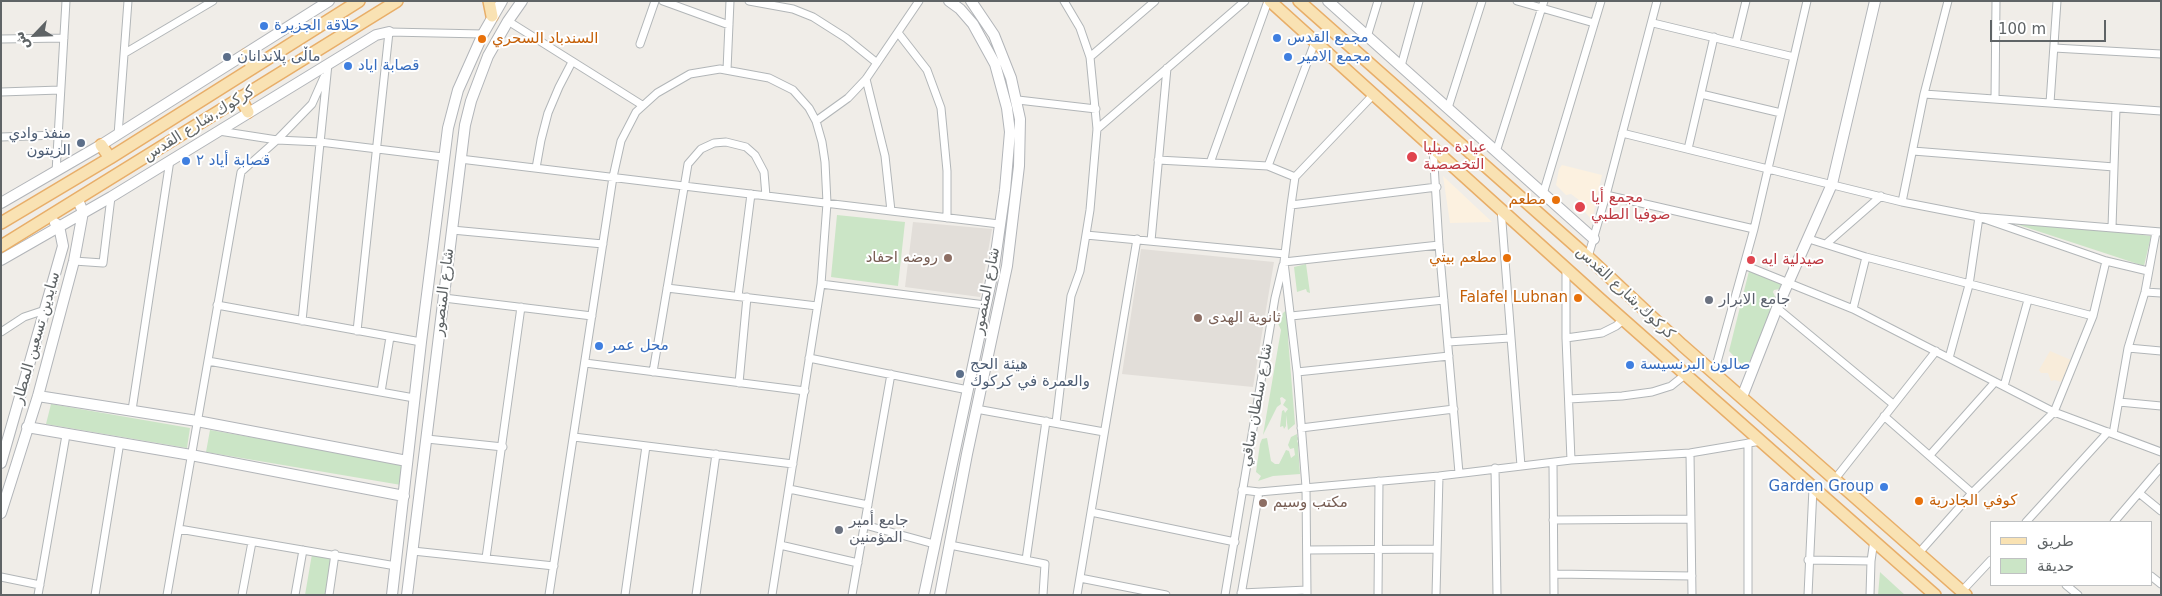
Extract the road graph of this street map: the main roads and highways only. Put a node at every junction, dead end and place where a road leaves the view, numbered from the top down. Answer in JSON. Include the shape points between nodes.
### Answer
{"nodes":[{"id":1,"x":359,"y":1,"type":"edge"},
{"id":2,"x":397,"y":1,"type":"edge"},
{"id":3,"x":489,"y":1,"type":"edge"},
{"id":4,"x":1269,"y":1,"type":"edge"},
{"id":5,"x":1298,"y":1,"type":"edge"},
{"id":6,"x":492,"y":16,"type":"road end"},
{"id":7,"x":246,"y":55,"type":"road end"},
{"id":8,"x":254,"y":68,"type":"junction"},
{"id":9,"x":240,"y":97,"type":"junction"},
{"id":10,"x":248,"y":112,"type":"road end"},
{"id":11,"x":102,"y":145,"type":"road end"},
{"id":12,"x":110,"y":158,"type":"junction"},
{"id":13,"x":1,"y":223,"type":"edge"},
{"id":14,"x":1,"y":246,"type":"edge"},
{"id":15,"x":1682,"y":345,"type":"junction"},
{"id":16,"x":1670,"y":360,"type":"junction"},
{"id":17,"x":1964,"y":593,"type":"edge"},
{"id":18,"x":1935,"y":595,"type":"edge"}],
"edges":[{"from":1,"to":8,"type":"main road","name":"كركوك,شارع القدس"},
{"from":2,"to":9,"type":"main road","name":"كركوك,شارع القدس"},
{"from":3,"to":6,"type":"main road"},
{"from":4,"to":16,"type":"main road","name":"كركوك,شارع القدس"},
{"from":5,"to":15,"type":"main road","name":"كركوك,شارع القدس","via":[[1588,257]]},
{"from":7,"to":8,"type":"main road"},
{"from":8,"to":12,"type":"main road","name":"كركوك,شارع القدس"},
{"from":9,"to":10,"type":"main road"},
{"from":9,"to":14,"type":"main road","name":"كركوك,شارع القدس"},
{"from":11,"to":12,"type":"main road"},
{"from":12,"to":13,"type":"main road","name":"كركوك,شارع القدس"},
{"from":15,"to":16,"type":"main road"},
{"from":15,"to":17,"type":"main road","name":"كركوك,شارع القدس"},
{"from":16,"to":18,"type":"main road","name":"كركوك,شارع القدس"}]}
